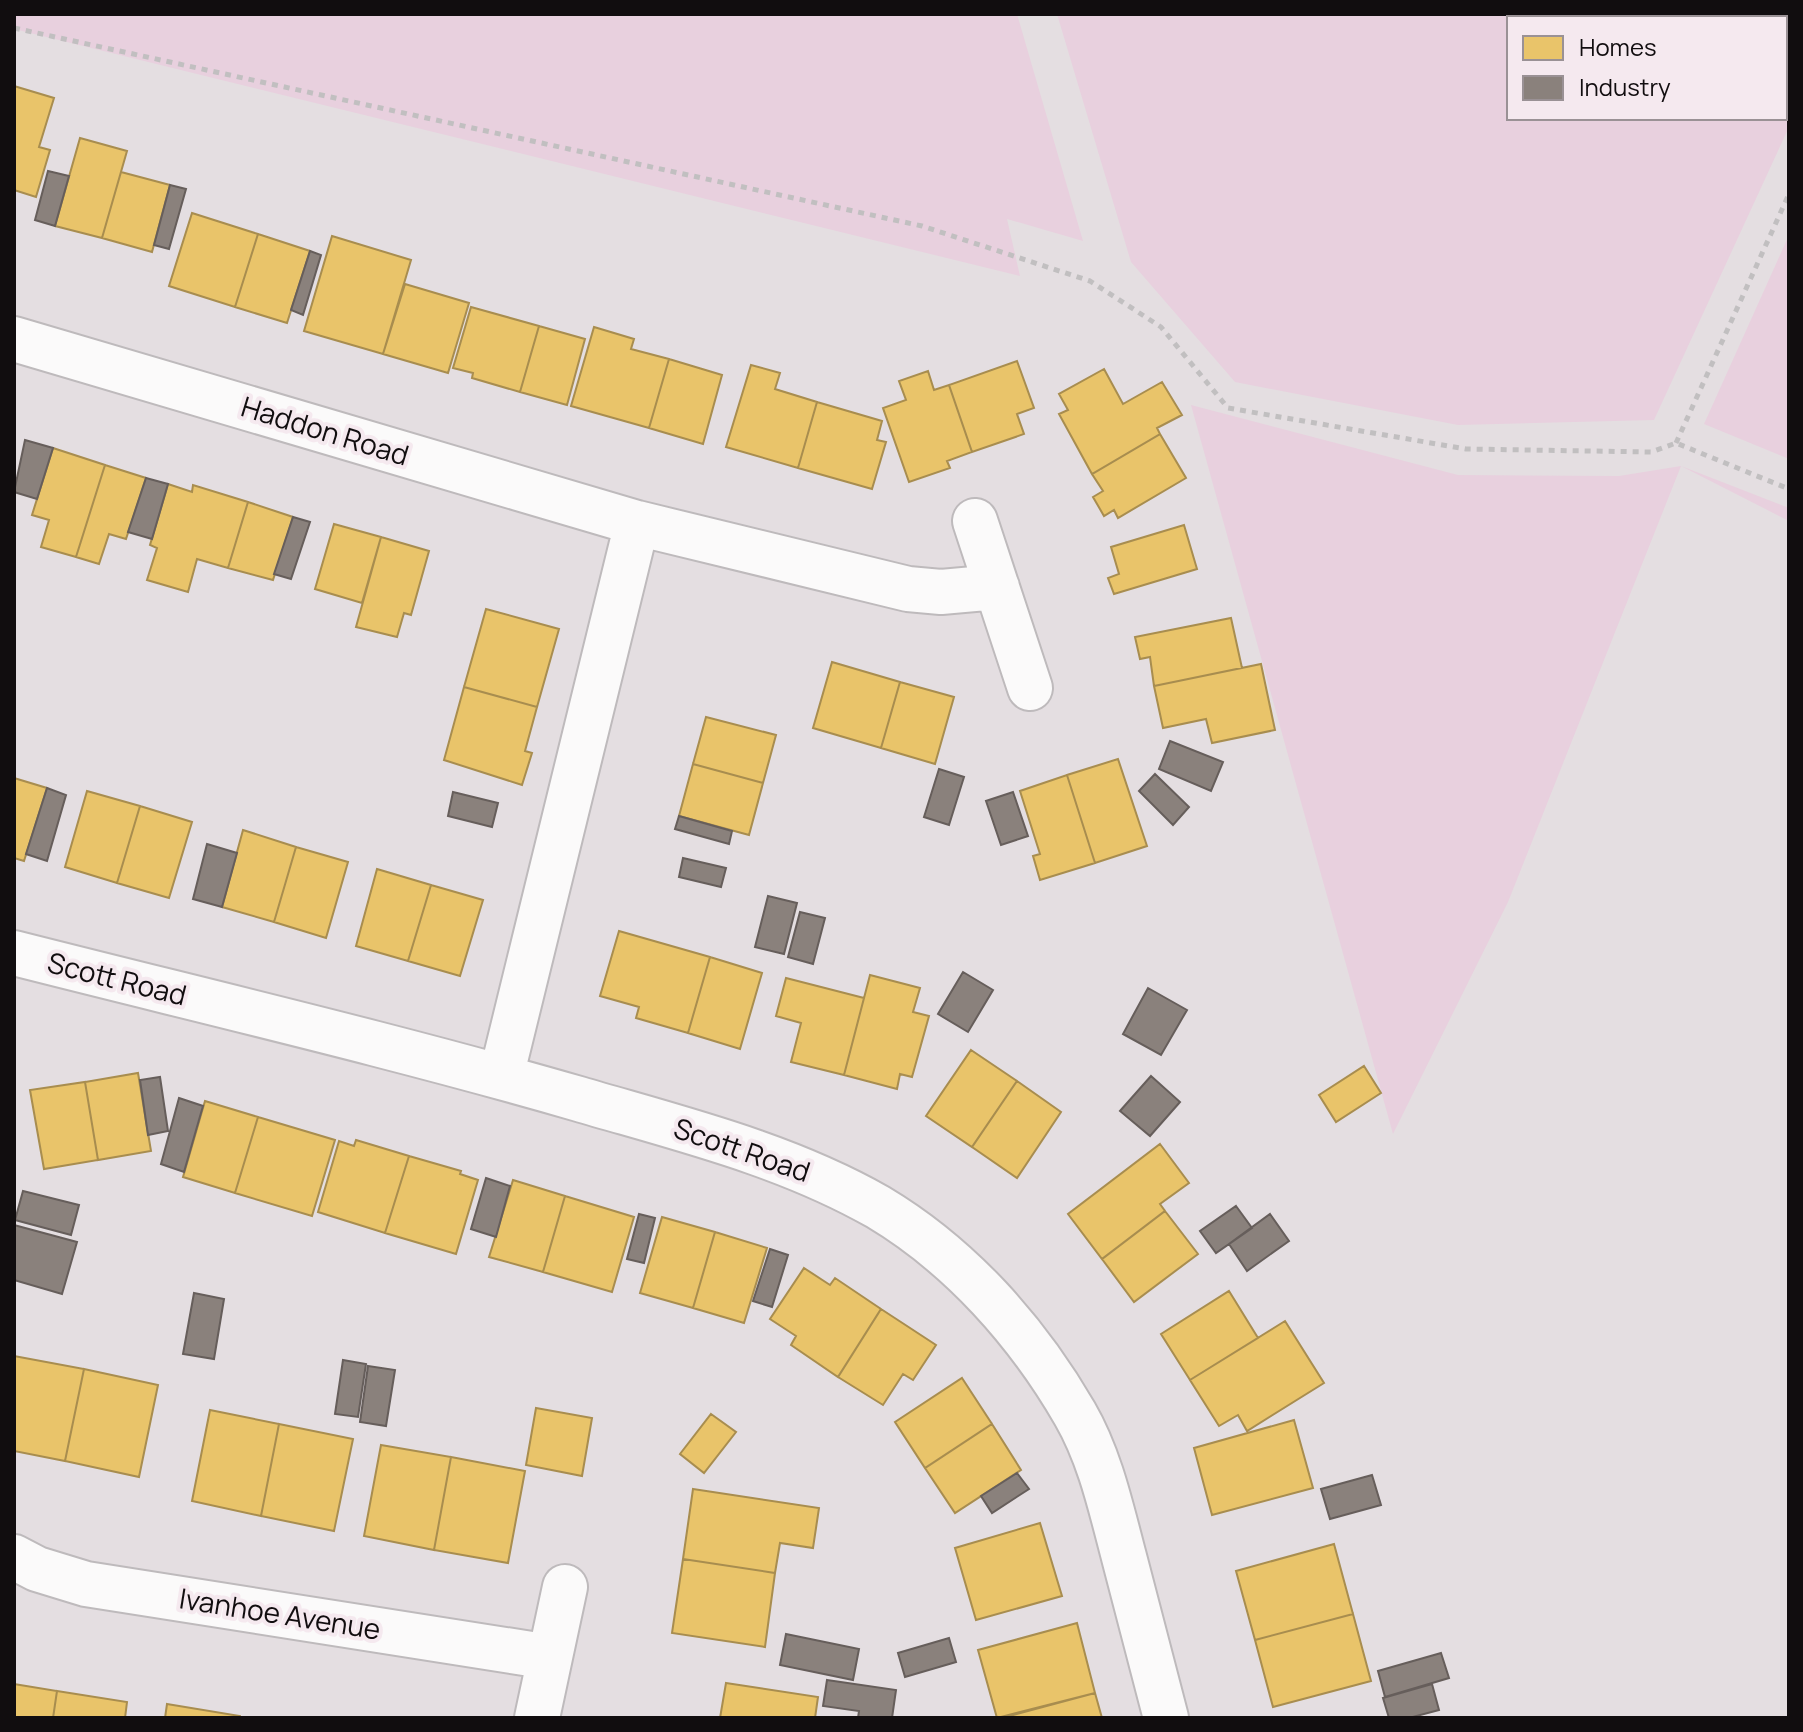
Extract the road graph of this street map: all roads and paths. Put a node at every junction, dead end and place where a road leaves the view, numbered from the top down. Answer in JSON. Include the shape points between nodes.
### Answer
{"nodes":[{"id":1,"x":14,"y":28,"type":"edge"},
{"id":2,"x":1789,"y":194,"type":"edge"},
{"id":3,"x":14,"y":339,"type":"edge"},
{"id":4,"x":1676,"y":443,"type":"junction"},
{"id":5,"x":1789,"y":489,"type":"edge"},
{"id":6,"x":975,"y":521,"type":"dead end"},
{"id":7,"x":637,"y":523,"type":"junction"},
{"id":8,"x":997,"y":587,"type":"junction"},
{"id":9,"x":1030,"y":688,"type":"dead end"},
{"id":10,"x":14,"y":953,"type":"edge"},
{"id":11,"x":501,"y":1077,"type":"junction"},
{"id":12,"x":14,"y":1557,"type":"edge"},
{"id":13,"x":565,"y":1587,"type":"dead end"},
{"id":14,"x":550,"y":1657,"type":"junction"},
{"id":15,"x":537,"y":1718,"type":"edge"},
{"id":16,"x":1166,"y":1718,"type":"edge"}],
"edges":[{"from":1,"to":4,"type":"path","via":[[922,226],[1090,281],[1161,327],[1228,408],[1466,449],[1651,452]]},
{"from":2,"to":4,"type":"path"},
{"from":3,"to":7,"type":"street","name":"Haddon Road"},
{"from":4,"to":5,"type":"path"},
{"from":6,"to":8,"type":"street"},
{"from":7,"to":8,"type":"street","name":"Haddon Road","via":[[908,589]]},
{"from":7,"to":11,"type":"street"},
{"from":8,"to":9,"type":"street"},
{"from":10,"to":11,"type":"street","name":"Scott Road"},
{"from":11,"to":16,"type":"street","name":"Scott Road","via":[[734,1144],[821,1176],[940,1250],[994,1303],[1039,1358],[1076,1416],[1103,1478]]},
{"from":12,"to":14,"type":"street","name":"Ivanhoe Avenue","via":[[86,1584]]},
{"from":13,"to":14,"type":"street"},
{"from":14,"to":15,"type":"street"}]}
